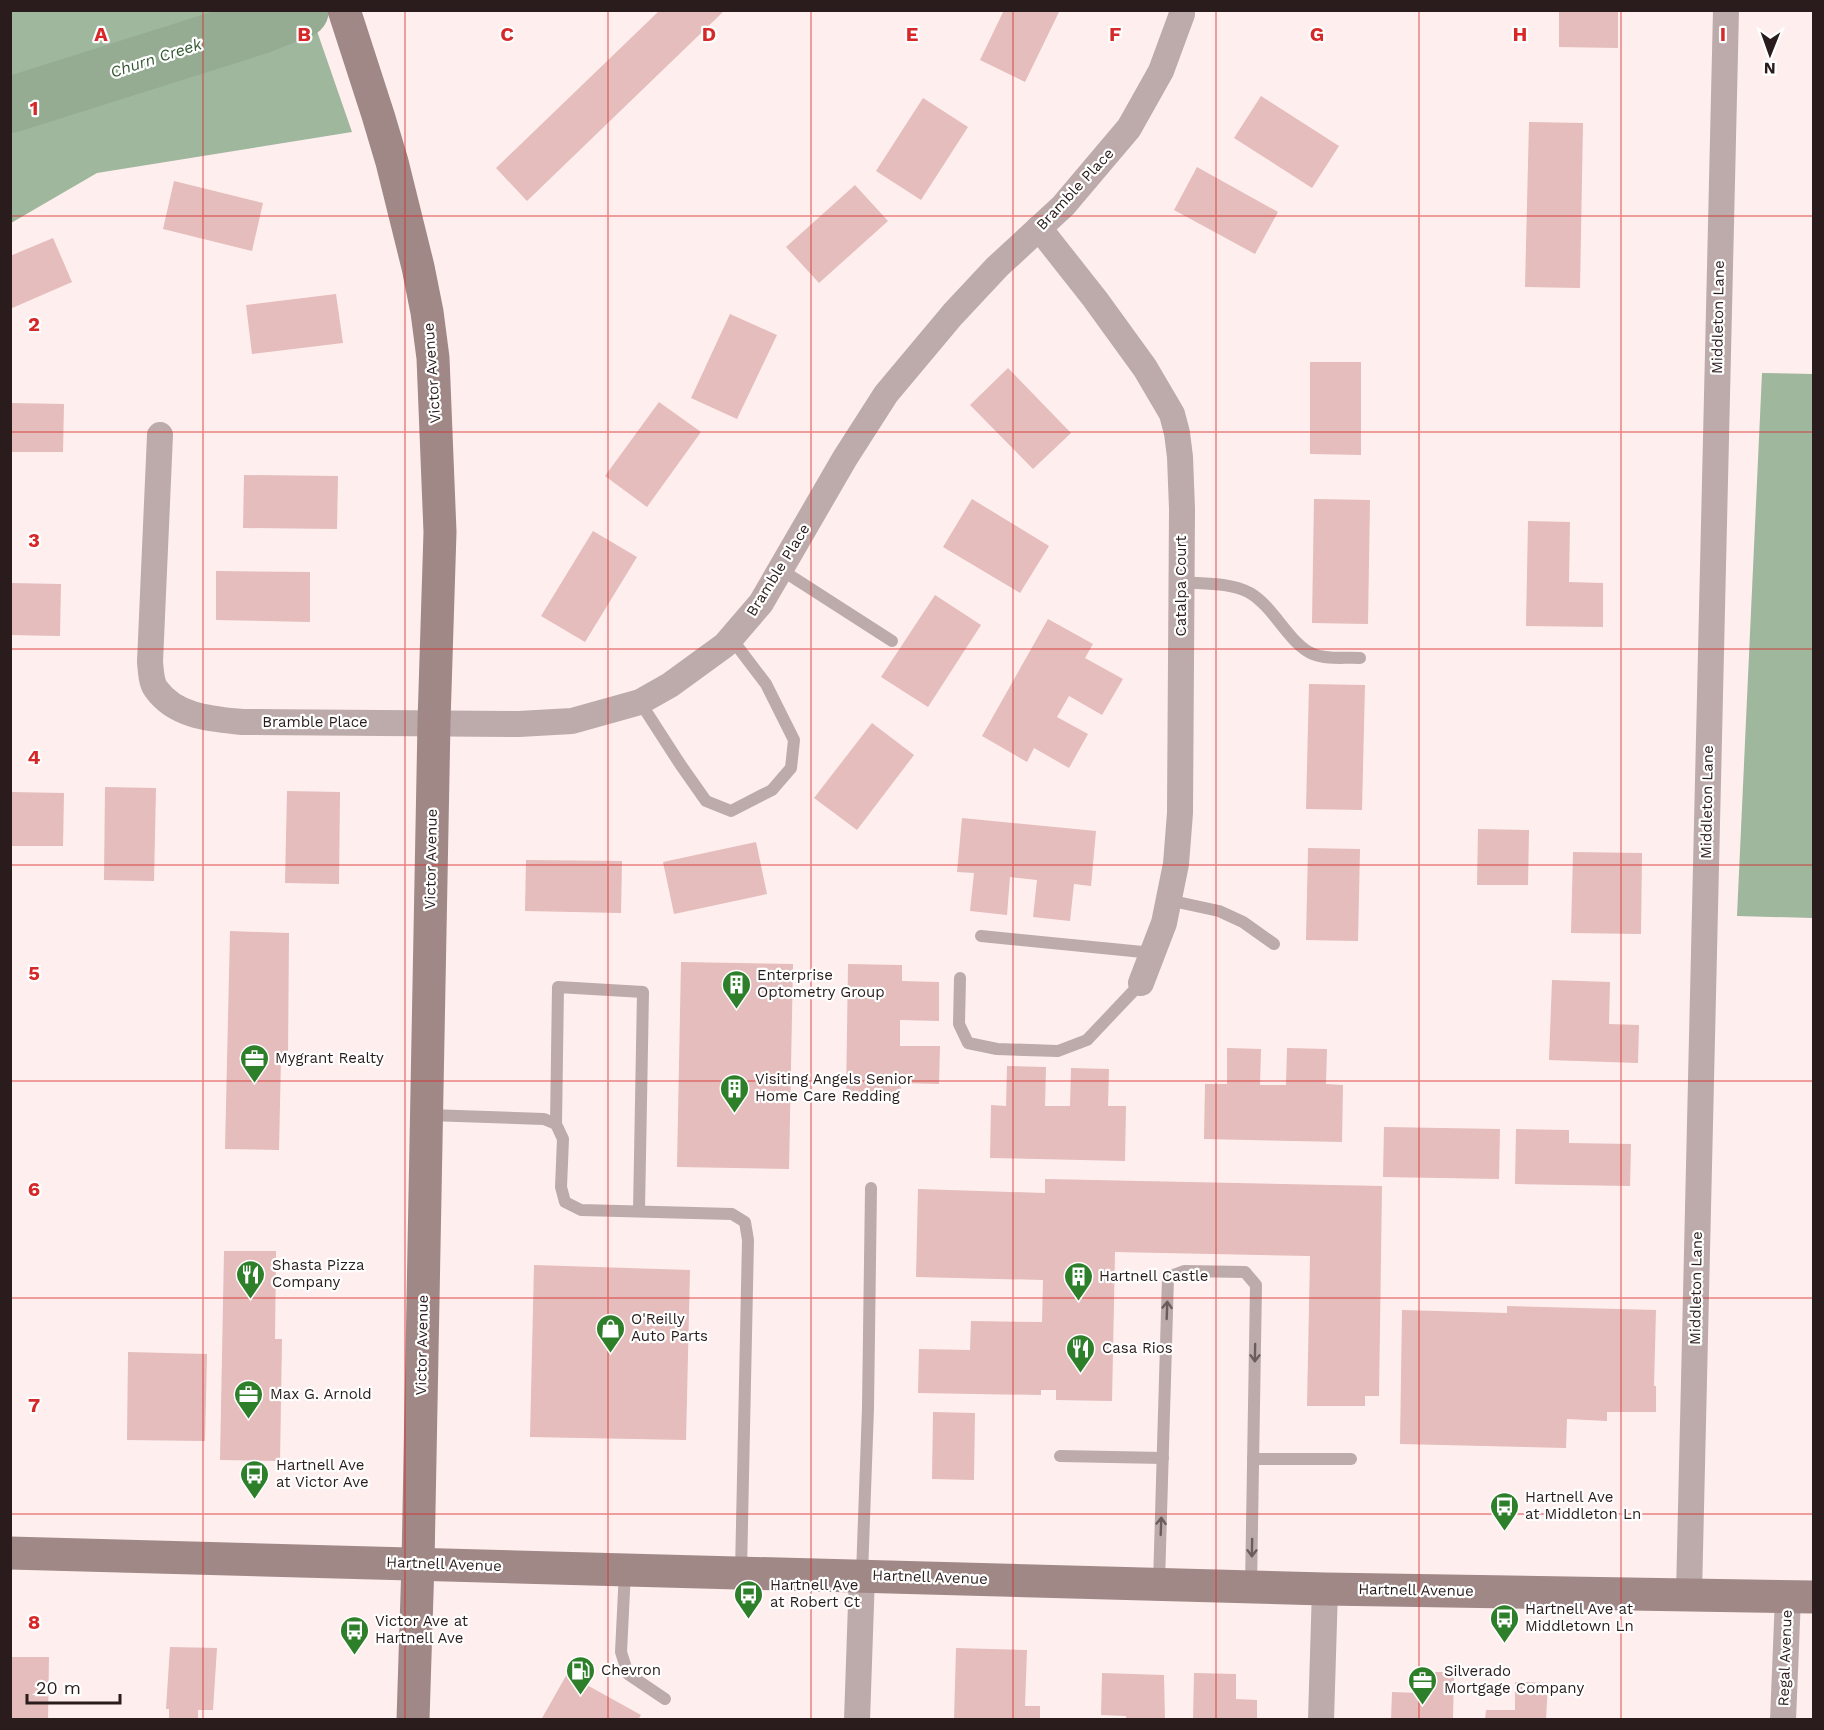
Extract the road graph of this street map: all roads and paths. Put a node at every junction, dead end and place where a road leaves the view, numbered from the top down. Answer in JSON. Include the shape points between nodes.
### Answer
{"nodes":[{"id":1,"x":344,"y":10,"type":"edge"},
{"id":2,"x":1726,"y":10,"type":"edge"},
{"id":3,"x":1183,"y":12,"type":"edge"},
{"id":4,"x":1039,"y":228,"type":"junction"},
{"id":5,"x":160,"y":435,"type":"dead end"},
{"id":6,"x":780,"y":569,"type":"junction"},
{"id":7,"x":1181,"y":582,"type":"junction"},
{"id":8,"x":731,"y":638,"type":"junction"},
{"id":9,"x":892,"y":641,"type":"dead end"},
{"id":10,"x":1360,"y":658,"type":"dead end"},
{"id":11,"x":640,"y":702,"type":"junction"},
{"id":12,"x":434,"y":723,"type":"junction"},
{"id":13,"x":1168,"y":900,"type":"junction"},
{"id":14,"x":981,"y":936,"type":"dead end"},
{"id":15,"x":1274,"y":944,"type":"dead end"},
{"id":16,"x":1153,"y":953,"type":"junction"},
{"id":17,"x":960,"y":978,"type":"dead end"},
{"id":18,"x":1141,"y":983,"type":"joint"},
{"id":19,"x":426,"y":1115,"type":"junction"},
{"id":20,"x":556,"y":1124,"type":"junction"},
{"id":21,"x":871,"y":1188,"type":"dead end"},
{"id":22,"x":639,"y":1211,"type":"junction"},
{"id":23,"x":1060,"y":1456,"type":"dead end"},
{"id":24,"x":1163,"y":1458,"type":"junction"},
{"id":25,"x":1253,"y":1459,"type":"junction"},
{"id":26,"x":1351,"y":1460,"type":"dead end"},
{"id":27,"x":10,"y":1553,"type":"edge"},
{"id":28,"x":418,"y":1563,"type":"junction"},
{"id":29,"x":625,"y":1569,"type":"junction"},
{"id":30,"x":741,"y":1572,"type":"junction"},
{"id":31,"x":862,"y":1575,"type":"junction"},
{"id":32,"x":1159,"y":1584,"type":"junction"},
{"id":33,"x":1251,"y":1587,"type":"junction"},
{"id":34,"x":1325,"y":1589,"type":"junction"},
{"id":35,"x":1689,"y":1594,"type":"junction"},
{"id":36,"x":1801,"y":1597,"type":"edge"},
{"id":37,"x":665,"y":1699,"type":"dead end"},
{"id":38,"x":413,"y":1719,"type":"edge"},
{"id":39,"x":857,"y":1719,"type":"edge"},
{"id":40,"x":1321,"y":1719,"type":"edge"},
{"id":41,"x":1784,"y":1719,"type":"edge"}],
"edges":[{"from":1,"to":12,"type":"main road","name":"Victor Avenue","via":[[392,162],[428,312],[440,532]]},
{"from":2,"to":35,"type":"street","name":"Middleton Lane"},
{"from":3,"to":4,"type":"street","name":"Bramble Place","via":[[1161,71],[1129,128],[1063,206]]},
{"from":4,"to":6,"type":"street","name":"Bramble Place","via":[[953,314],[886,394]]},
{"from":4,"to":7,"type":"street","name":"Catalpa Court","via":[[1145,368],[1172,414],[1180,456]]},
{"from":5,"to":12,"type":"street","name":"Bramble Place","via":[[150,662],[156,689],[183,710],[213,719]]},
{"from":6,"to":8,"type":"street","name":"Bramble Place","via":[[761,603]]},
{"from":6,"to":9,"type":"lane"},
{"from":7,"to":10,"type":"lane","via":[[1227,585],[1249,593],[1270,609],[1299,645],[1313,654]]},
{"from":7,"to":13,"type":"street","name":"Catalpa Court","via":[[1180,813],[1176,864]]},
{"from":8,"to":11,"type":"street","name":"Bramble Place"},
{"from":8,"to":11,"type":"lane","via":[[766,684],[794,740],[791,768],[772,790],[731,811],[706,801]]},
{"from":11,"to":12,"type":"street","name":"Bramble Place","via":[[572,721]]},
{"from":12,"to":19,"type":"main road","name":"Victor Avenue"},
{"from":13,"to":15,"type":"lane","via":[[1219,911]]},
{"from":13,"to":16,"type":"street","name":"Catalpa Court"},
{"from":14,"to":16,"type":"lane"},
{"from":16,"to":18,"type":"street","name":"Catalpa Court"},
{"from":17,"to":18,"type":"lane","via":[[959,1024],[968,1043],[998,1050],[1058,1051],[1087,1040]]},
{"from":19,"to":20,"type":"lane","via":[[544,1119]]},
{"from":19,"to":28,"type":"main road","name":"Victor Avenue"},
{"from":20,"to":22,"type":"lane","via":[[563,1139],[561,1187],[565,1202],[581,1210]]},
{"from":20,"to":22,"type":"lane","via":[[558,987],[643,992]]},
{"from":21,"to":31,"type":"lane"},
{"from":22,"to":30,"type":"lane","via":[[732,1214],[745,1222],[748,1240]]},
{"from":23,"to":24,"type":"lane"},
{"from":24,"to":25,"type":"lane","one_way":true,"via":[[1168,1277],[1184,1271],[1245,1272],[1257,1285]]},
{"from":32,"to":24,"type":"lane","one_way":true},
{"from":25,"to":26,"type":"lane"},
{"from":25,"to":33,"type":"lane","one_way":true},
{"from":27,"to":28,"type":"main road","name":"Hartnell Avenue"},
{"from":28,"to":29,"type":"main road","name":"Hartnell Avenue"},
{"from":28,"to":38,"type":"main road","name":"Victor Avenue"},
{"from":29,"to":30,"type":"main road","name":"Hartnell Avenue"},
{"from":29,"to":37,"type":"lane","via":[[621,1652],[624,1663],[628,1674]]},
{"from":30,"to":31,"type":"main road","name":"Hartnell Avenue"},
{"from":31,"to":32,"type":"main road","name":"Hartnell Avenue"},
{"from":31,"to":39,"type":"street"},
{"from":32,"to":33,"type":"main road","name":"Hartnell Avenue"},
{"from":33,"to":34,"type":"main road","name":"Hartnell Avenue"},
{"from":34,"to":35,"type":"main road","name":"Hartnell Avenue"},
{"from":34,"to":40,"type":"street"},
{"from":35,"to":36,"type":"main road","name":"Hartnell Avenue"},
{"from":36,"to":41,"type":"street","name":"Regal Avenue"}]}
